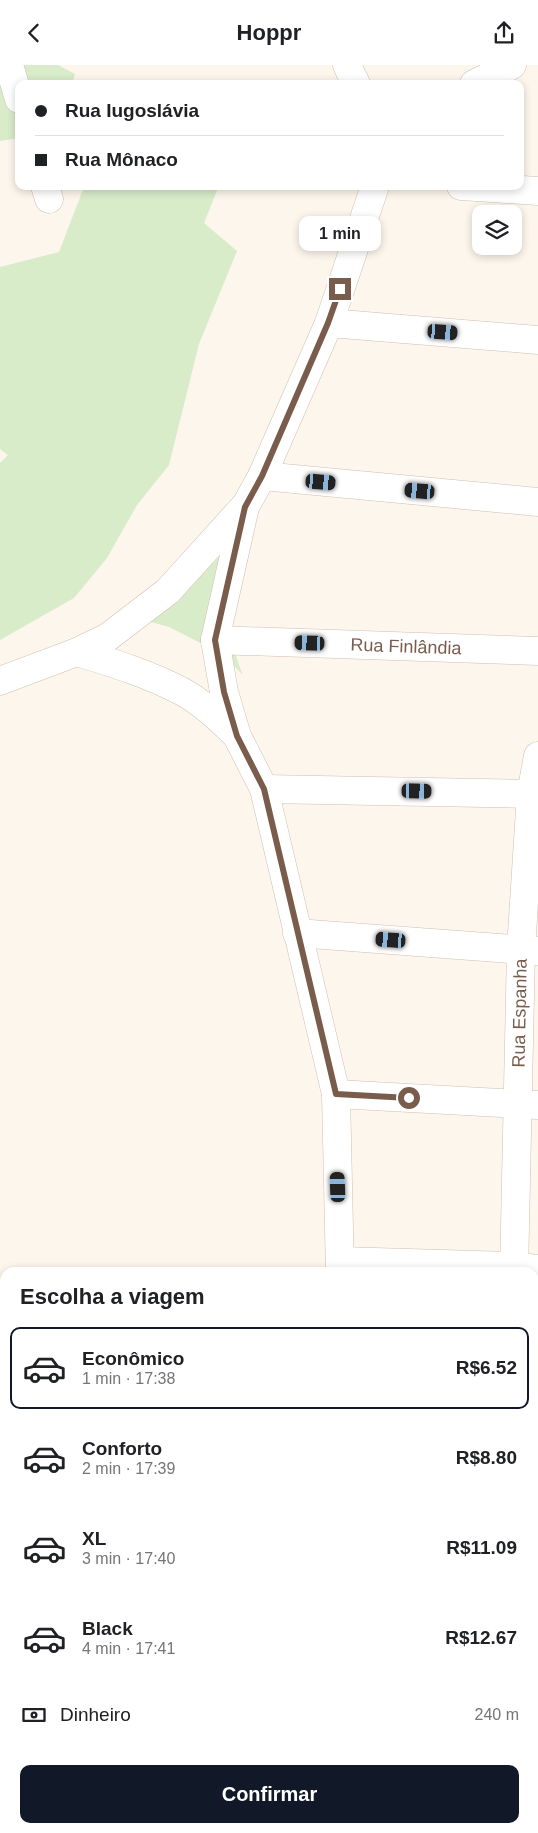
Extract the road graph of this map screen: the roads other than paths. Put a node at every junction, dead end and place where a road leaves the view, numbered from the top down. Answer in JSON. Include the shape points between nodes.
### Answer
{"nodes":[{"id":1,"x":9,"y":65,"type":"edge"},
{"id":2,"x":348,"y":65,"type":"edge"},
{"id":3,"x":512,"y":65,"type":"edge"},
{"id":4,"x":354,"y":80,"type":"edge"},
{"id":5,"x":482,"y":80,"type":"edge"},
{"id":6,"x":15,"y":85,"type":"edge"},
{"id":7,"x":374,"y":190,"type":"edge"},
{"id":8,"x":523,"y":190,"type":"edge"},
{"id":9,"x":538,"y":191,"type":"edge"},
{"id":10,"x":328,"y":323,"type":"junction"},
{"id":11,"x":538,"y":340,"type":"edge"},
{"id":12,"x":262,"y":476,"type":"junction"},
{"id":13,"x":538,"y":502,"type":"edge"},
{"id":14,"x":245,"y":507,"type":"junction"},
{"id":15,"x":215,"y":640,"type":"junction"},
{"id":16,"x":538,"y":651,"type":"edge"},
{"id":17,"x":77,"y":652,"type":"junction"},
{"id":18,"x":0,"y":681,"type":"edge"},
{"id":19,"x":237,"y":736,"type":"junction"},
{"id":20,"x":538,"y":756,"type":"edge"},
{"id":21,"x":264,"y":789,"type":"junction"},
{"id":22,"x":535,"y":794,"type":"edge"},
{"id":23,"x":297,"y":933,"type":"junction"},
{"id":24,"x":530,"y":950,"type":"edge"},
{"id":25,"x":336,"y":1094,"type":"junction"},
{"id":26,"x":528,"y":1105,"type":"edge"},
{"id":27,"x":340,"y":1267,"type":"edge"},
{"id":28,"x":522,"y":1267,"type":"edge"}],
"edges":[{"from":1,"to":6,"type":"street"},
{"from":2,"to":4,"type":"street"},
{"from":3,"to":5,"type":"street"},
{"from":7,"to":10,"type":"street"},
{"from":8,"to":9,"type":"street"},
{"from":10,"to":11,"type":"street"},
{"from":10,"to":12,"type":"street"},
{"from":12,"to":13,"type":"street"},
{"from":12,"to":14,"type":"street"},
{"from":14,"to":15,"type":"street"},
{"from":14,"to":17,"type":"street","via":[[168,591],[108,637]]},
{"from":15,"to":16,"type":"street","name":"Rua Finlândia"},
{"from":15,"to":19,"type":"street","via":[[224,692]]},
{"from":17,"to":18,"type":"street"},
{"from":17,"to":19,"type":"street","via":[[122,665],[184,693],[219,718]]},
{"from":19,"to":21,"type":"street"},
{"from":20,"to":22,"type":"street","name":"Rua Espanha"},
{"from":21,"to":22,"type":"street"},
{"from":21,"to":23,"type":"street"},
{"from":22,"to":24,"type":"street","name":"Rua Espanha"},
{"from":23,"to":24,"type":"street"},
{"from":23,"to":25,"type":"street"},
{"from":24,"to":26,"type":"street","name":"Rua Espanha"},
{"from":25,"to":26,"type":"street"},
{"from":25,"to":27,"type":"street"},
{"from":26,"to":28,"type":"street","name":"Rua Espanha"}]}
